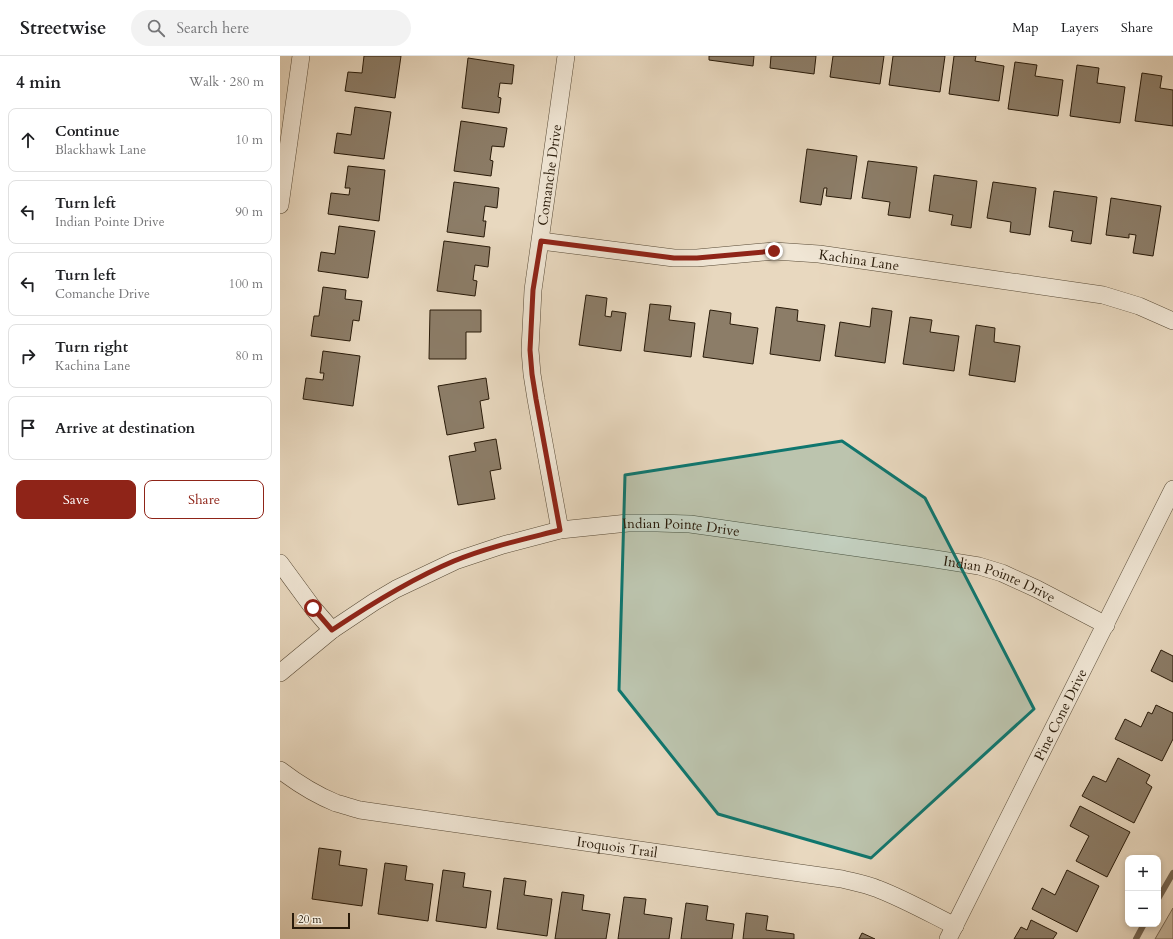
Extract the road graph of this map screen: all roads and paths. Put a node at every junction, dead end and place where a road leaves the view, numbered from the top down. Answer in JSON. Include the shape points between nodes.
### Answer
{"nodes":[{"id":1,"x":301,"y":56,"type":"edge"},
{"id":2,"x":566,"y":56,"type":"edge"},
{"id":3,"x":280,"y":205,"type":"edge"},
{"id":4,"x":541,"y":241,"type":"junction"},
{"id":5,"x":1173,"y":321,"type":"edge"},
{"id":6,"x":1173,"y":489,"type":"edge"},
{"id":7,"x":560,"y":530,"type":"junction"},
{"id":8,"x":280,"y":563,"type":"edge"},
{"id":9,"x":1106,"y":625,"type":"junction"},
{"id":10,"x":332,"y":630,"type":"junction"},
{"id":11,"x":280,"y":673,"type":"edge"},
{"id":12,"x":280,"y":770,"type":"edge"},
{"id":13,"x":951,"y":932,"type":"edge"}],
"edges":[{"from":1,"to":3,"type":"street"},
{"from":2,"to":4,"type":"street","name":"Comanche Drive"},
{"from":4,"to":5,"type":"street","name":"Kachina Lane","via":[[674,258],[774,251],[819,254],[1103,295],[1139,306]]},
{"from":4,"to":7,"type":"street","name":"Comanche Drive","via":[[533,290],[530,350],[536,399]]},
{"from":6,"to":9,"type":"street","name":"Pine Cone Drive"},
{"from":7,"to":9,"type":"street","name":"Indian Pointe Drive","via":[[628,523],[690,524],[979,566],[1037,589]]},
{"from":7,"to":10,"type":"street","name":"Indian Pointe Drive","via":[[478,552],[442,566],[385,596]]},
{"from":8,"to":10,"type":"street"},
{"from":9,"to":13,"type":"street","name":"Pine Cone Drive"},
{"from":10,"to":11,"type":"street","name":"Indian Pointe Drive"},
{"from":12,"to":13,"type":"street","name":"Iroquois Trail","via":[[313,791],[360,810],[842,879],[878,889],[913,905]]}]}
